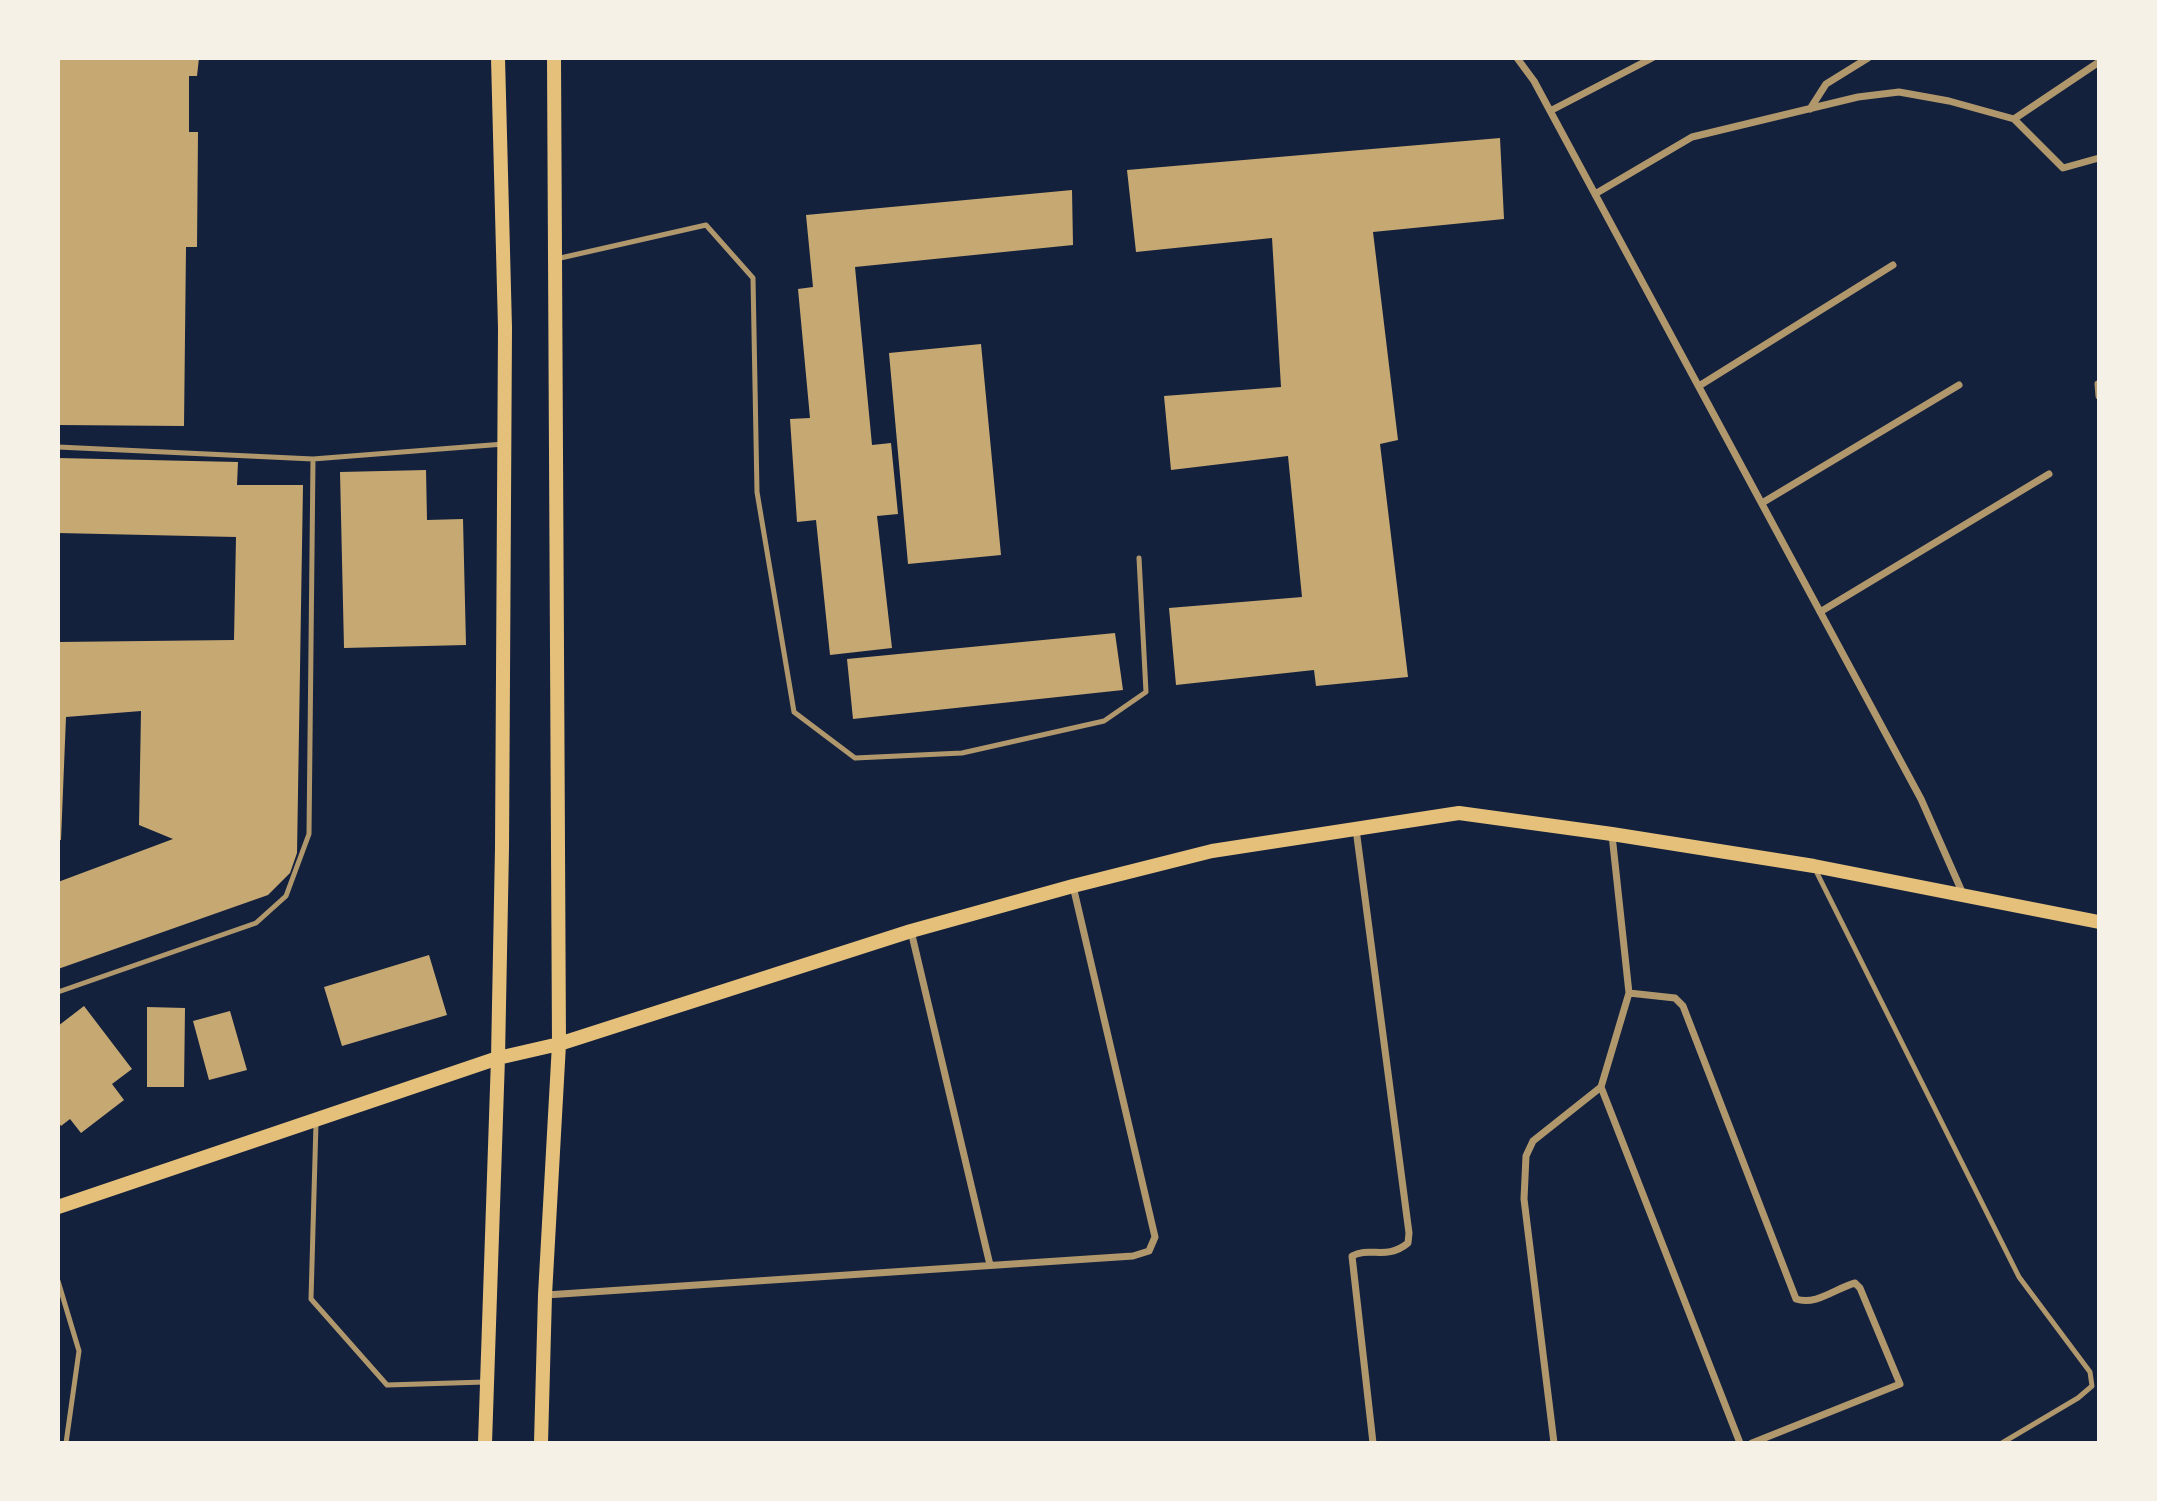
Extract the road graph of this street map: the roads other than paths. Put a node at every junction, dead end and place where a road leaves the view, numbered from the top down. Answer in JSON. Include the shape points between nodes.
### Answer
{"nodes":[{"id":1,"x":498,"y":58,"type":"edge"},
{"id":2,"x":554,"y":58,"type":"edge"},
{"id":3,"x":1517,"y":58,"type":"edge"},
{"id":4,"x":1652,"y":58,"type":"edge"},
{"id":5,"x":1868,"y":58,"type":"edge"},
{"id":6,"x":2099,"y":62,"type":"edge"},
{"id":7,"x":1810,"y":109,"type":"junction"},
{"id":8,"x":1550,"y":111,"type":"junction"},
{"id":9,"x":2014,"y":119,"type":"junction"},
{"id":10,"x":2099,"y":158,"type":"edge"},
{"id":11,"x":1595,"y":194,"type":"junction"},
{"id":12,"x":553,"y":260,"type":"junction"},
{"id":13,"x":1893,"y":265,"type":"dead end"},
{"id":14,"x":2098,"y":384,"type":"edge"},
{"id":15,"x":1959,"y":385,"type":"dead end"},
{"id":16,"x":1699,"y":386,"type":"junction"},
{"id":17,"x":2099,"y":396,"type":"edge"},
{"id":18,"x":505,"y":444,"type":"junction"},
{"id":19,"x":58,"y":447,"type":"edge"},
{"id":20,"x":313,"y":459,"type":"junction"},
{"id":21,"x":2049,"y":474,"type":"dead end"},
{"id":22,"x":1762,"y":503,"type":"junction"},
{"id":23,"x":1139,"y":558,"type":"dead end"},
{"id":24,"x":1820,"y":612,"type":"junction"},
{"id":25,"x":1356,"y":828,"type":"junction"},
{"id":26,"x":1612,"y":834,"type":"junction"},
{"id":27,"x":1814,"y":866,"type":"junction"},
{"id":28,"x":1073,"y":886,"type":"junction"},
{"id":29,"x":1964,"y":896,"type":"junction"},
{"id":30,"x":2099,"y":922,"type":"edge"},
{"id":31,"x":911,"y":931,"type":"junction"},
{"id":32,"x":58,"y":992,"type":"edge"},
{"id":33,"x":1629,"y":993,"type":"junction"},
{"id":34,"x":559,"y":1044,"type":"junction"},
{"id":35,"x":498,"y":1058,"type":"junction"},
{"id":36,"x":1601,"y":1087,"type":"junction"},
{"id":37,"x":316,"y":1120,"type":"junction"},
{"id":38,"x":58,"y":1207,"type":"edge"},
{"id":39,"x":989,"y":1265,"type":"junction"},
{"id":40,"x":58,"y":1281,"type":"edge"},
{"id":41,"x":545,"y":1295,"type":"junction"},
{"id":42,"x":488,"y":1382,"type":"junction"},
{"id":43,"x":66,"y":1443,"type":"edge"},
{"id":44,"x":485,"y":1443,"type":"edge"},
{"id":45,"x":541,"y":1443,"type":"edge"},
{"id":46,"x":1373,"y":1443,"type":"edge"},
{"id":47,"x":1554,"y":1443,"type":"edge"},
{"id":48,"x":1740,"y":1443,"type":"edge"},
{"id":49,"x":1752,"y":1443,"type":"edge"},
{"id":50,"x":2002,"y":1443,"type":"edge"}],
"edges":[{"from":1,"to":18,"type":"main road"},
{"from":2,"to":12,"type":"main road"},
{"from":3,"to":8,"type":"street"},
{"from":4,"to":8,"type":"street"},
{"from":5,"to":7,"type":"street","via":[[1826,84]]},
{"from":6,"to":9,"type":"street"},
{"from":7,"to":9,"type":"street","via":[[1899,92]]},
{"from":7,"to":11,"type":"street","via":[[1692,137]]},
{"from":8,"to":11,"type":"street"},
{"from":9,"to":10,"type":"street","via":[[2063,168]]},
{"from":11,"to":16,"type":"street"},
{"from":12,"to":23,"type":"lane","via":[[706,225],[753,278],[757,492],[794,712],[855,758],[962,753],[1104,721],[1146,692]]},
{"from":12,"to":34,"type":"main road"},
{"from":13,"to":16,"type":"street"},
{"from":14,"to":17,"type":"street"},
{"from":15,"to":22,"type":"street"},
{"from":16,"to":22,"type":"street"},
{"from":18,"to":20,"type":"lane"},
{"from":18,"to":35,"type":"main road"},
{"from":19,"to":20,"type":"lane"},
{"from":20,"to":32,"type":"lane","via":[[309,834],[286,896],[256,923]]},
{"from":21,"to":24,"type":"street"},
{"from":22,"to":24,"type":"street"},
{"from":24,"to":29,"type":"street","via":[[1921,799]]},
{"from":25,"to":26,"type":"main road","via":[[1459,813]]},
{"from":25,"to":28,"type":"main road","via":[[1212,851]]},
{"from":25,"to":46,"type":"street","via":[[1409,1233],[1408,1243],[1400,1249],[1352,1256]]},
{"from":26,"to":27,"type":"main road"},
{"from":26,"to":33,"type":"street"},
{"from":27,"to":29,"type":"main road"},
{"from":27,"to":50,"type":"lane","via":[[2019,1277],[2090,1372],[2092,1386],[2078,1398]]},
{"from":28,"to":31,"type":"main road"},
{"from":28,"to":39,"type":"street","via":[[1154,1237],[1149,1251],[1133,1256]]},
{"from":29,"to":30,"type":"main road"},
{"from":31,"to":34,"type":"main road"},
{"from":31,"to":39,"type":"street"},
{"from":33,"to":36,"type":"street"},
{"from":33,"to":49,"type":"street","via":[[1675,999],[1683,1006],[1796,1298],[1813,1300],[1855,1283],[1900,1384]]},
{"from":34,"to":35,"type":"main road"},
{"from":34,"to":41,"type":"main road"},
{"from":35,"to":37,"type":"main road"},
{"from":35,"to":42,"type":"main road"},
{"from":36,"to":47,"type":"street","via":[[1533,1141],[1526,1156],[1524,1199]]},
{"from":36,"to":48,"type":"street"},
{"from":37,"to":38,"type":"main road"},
{"from":37,"to":42,"type":"lane","via":[[311,1299],[387,1385]]},
{"from":39,"to":41,"type":"street"},
{"from":40,"to":43,"type":"lane","via":[[79,1351]]},
{"from":41,"to":45,"type":"main road"},
{"from":42,"to":44,"type":"main road"}]}
